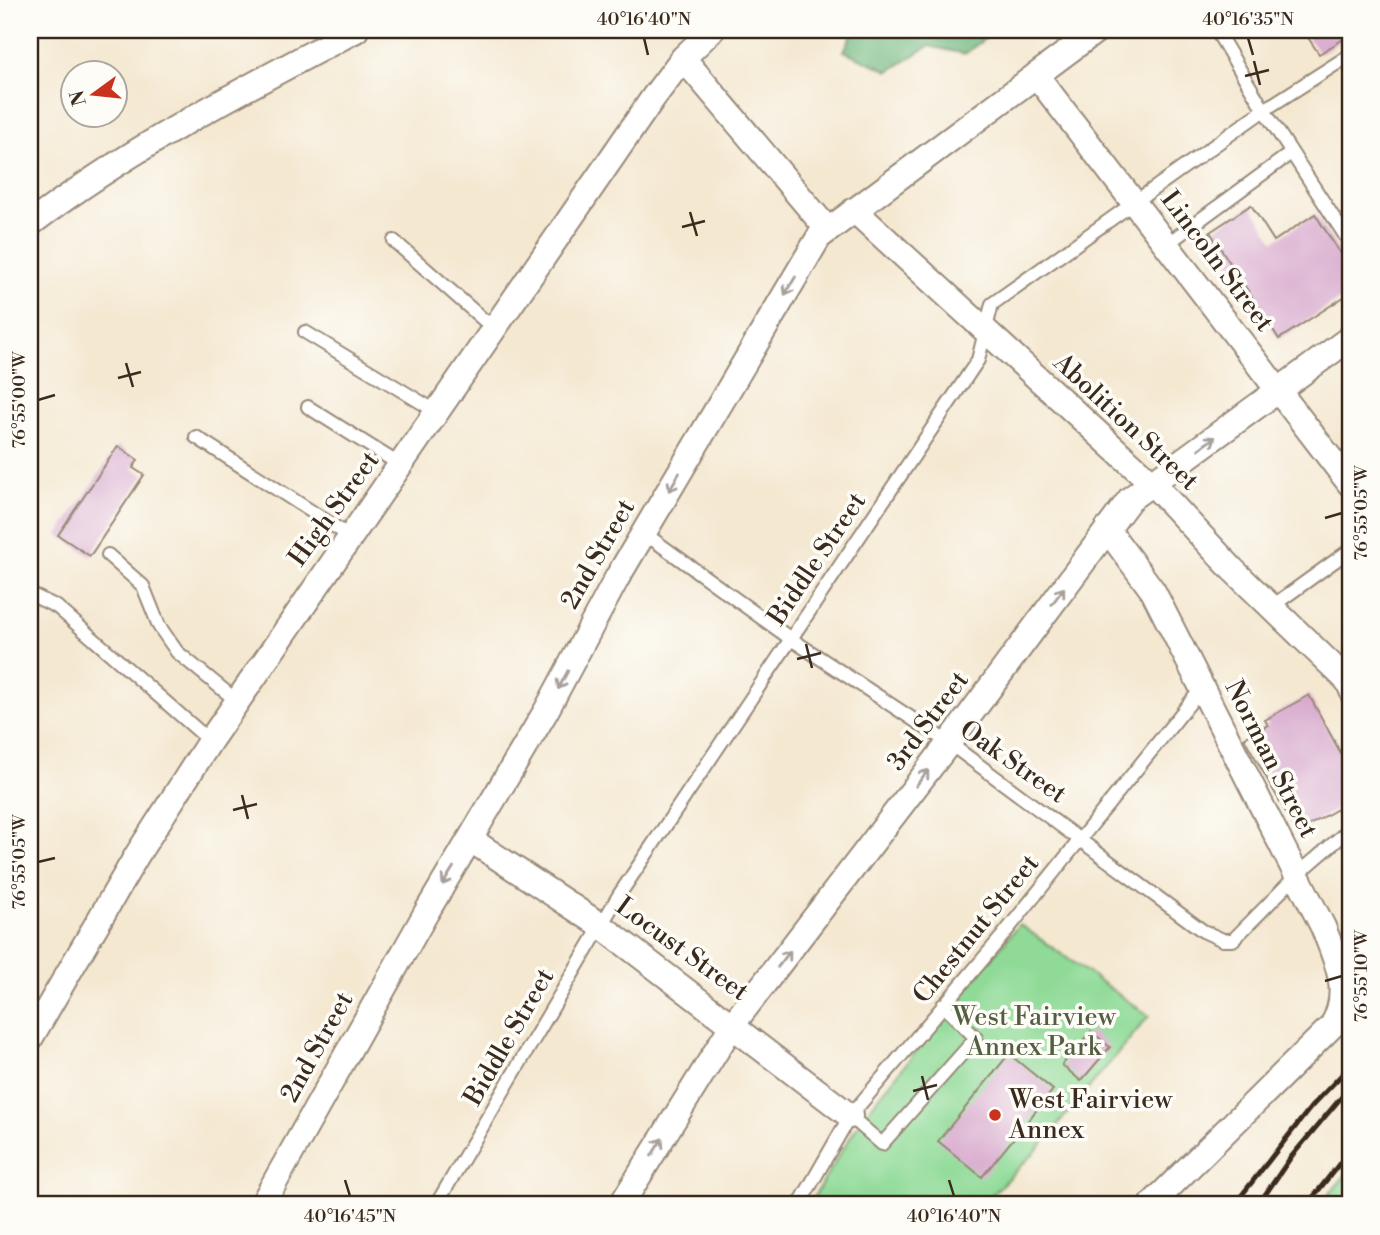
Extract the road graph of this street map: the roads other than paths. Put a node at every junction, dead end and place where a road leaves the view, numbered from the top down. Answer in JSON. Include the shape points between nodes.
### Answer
{"nodes":[{"id":1,"x":356,"y":30,"type":"edge"},
{"id":2,"x":712,"y":30,"type":"edge"},
{"id":3,"x":1097,"y":30,"type":"edge"},
{"id":4,"x":1216,"y":30,"type":"edge"},
{"id":5,"x":1350,"y":55,"type":"edge"},
{"id":6,"x":683,"y":58,"type":"junction"},
{"id":7,"x":1036,"y":75,"type":"junction"},
{"id":8,"x":1264,"y":110,"type":"junction"},
{"id":9,"x":1291,"y":153,"type":"junction"},
{"id":10,"x":1136,"y":202,"type":"junction"},
{"id":11,"x":854,"y":210,"type":"junction"},
{"id":12,"x":30,"y":224,"type":"edge"},
{"id":13,"x":828,"y":230,"type":"junction"},
{"id":14,"x":394,"y":242,"type":"dead end"},
{"id":15,"x":1350,"y":243,"type":"edge"},
{"id":16,"x":1167,"y":244,"type":"junction"},
{"id":17,"x":494,"y":329,"type":"junction"},
{"id":18,"x":985,"y":331,"type":"junction"},
{"id":19,"x":305,"y":332,"type":"dead end"},
{"id":20,"x":1350,"y":338,"type":"edge"},
{"id":21,"x":1278,"y":390,"type":"junction"},
{"id":22,"x":308,"y":407,"type":"dead end"},
{"id":23,"x":437,"y":412,"type":"junction"},
{"id":24,"x":196,"y":437,"type":"dead end"},
{"id":25,"x":402,"y":466,"type":"junction"},
{"id":26,"x":1152,"y":483,"type":"junction"},
{"id":27,"x":1350,"y":484,"type":"edge"},
{"id":28,"x":1107,"y":529,"type":"junction"},
{"id":29,"x":644,"y":533,"type":"junction"},
{"id":30,"x":351,"y":537,"type":"junction"},
{"id":31,"x":1350,"y":550,"type":"edge"},
{"id":32,"x":108,"y":555,"type":"dead end"},
{"id":33,"x":30,"y":594,"type":"edge"},
{"id":34,"x":1271,"y":607,"type":"junction"},
{"id":35,"x":791,"y":639,"type":"junction"},
{"id":36,"x":1345,"y":678,"type":"edge"},
{"id":37,"x":1201,"y":689,"type":"junction"},
{"id":38,"x":237,"y":701,"type":"junction"},
{"id":39,"x":1350,"y":702,"type":"edge"},
{"id":40,"x":210,"y":741,"type":"junction"},
{"id":41,"x":949,"y":743,"type":"junction"},
{"id":42,"x":1350,"y":829,"type":"edge"},
{"id":43,"x":1080,"y":837,"type":"junction"},
{"id":44,"x":471,"y":840,"type":"junction"},
{"id":45,"x":1297,"y":874,"type":"junction"},
{"id":46,"x":600,"y":925,"type":"junction"},
{"id":47,"x":943,"y":1005,"type":"junction"},
{"id":48,"x":733,"y":1024,"type":"junction"},
{"id":49,"x":30,"y":1039,"type":"edge"},
{"id":50,"x":850,"y":1116,"type":"junction"},
{"id":51,"x":262,"y":1205,"type":"edge"},
{"id":52,"x":436,"y":1205,"type":"edge"},
{"id":53,"x":621,"y":1205,"type":"edge"},
{"id":54,"x":799,"y":1205,"type":"edge"},
{"id":55,"x":1151,"y":1205,"type":"edge"}],
"edges":[{"from":1,"to":12,"type":"street","via":[[120,162]]},
{"from":2,"to":6,"type":"street","name":"High Street"},
{"from":3,"to":7,"type":"street","name":"2nd Street"},
{"from":4,"to":8,"type":"lane"},
{"from":5,"to":8,"type":"lane","name":"Biddle Street"},
{"from":6,"to":13,"type":"street"},
{"from":6,"to":17,"type":"street","name":"High Street"},
{"from":7,"to":10,"type":"street","name":"Lincoln Street"},
{"from":7,"to":11,"type":"street","name":"2nd Street"},
{"from":8,"to":9,"type":"lane"},
{"from":8,"to":10,"type":"lane","name":"Biddle Street"},
{"from":9,"to":15,"type":"lane"},
{"from":9,"to":16,"type":"lane"},
{"from":10,"to":16,"type":"street","name":"Lincoln Street"},
{"from":10,"to":18,"type":"lane","name":"Biddle Street","via":[[992,304]]},
{"from":11,"to":13,"type":"street","name":"2nd Street"},
{"from":11,"to":18,"type":"street","name":"Abolition Street"},
{"from":13,"to":29,"type":"street","name":"2nd Street","one_way":true,"via":[[819,237]]},
{"from":14,"to":17,"type":"lane"},
{"from":16,"to":21,"type":"street","name":"Lincoln Street"},
{"from":17,"to":23,"type":"street","name":"High Street"},
{"from":18,"to":26,"type":"street","name":"Abolition Street"},
{"from":18,"to":35,"type":"lane","name":"Biddle Street","via":[[978,360]]},
{"from":19,"to":23,"type":"lane"},
{"from":20,"to":21,"type":"street","name":"3rd Street"},
{"from":26,"to":21,"type":"street","name":"3rd Street","one_way":true},
{"from":21,"to":27,"type":"street","name":"Lincoln Street"},
{"from":22,"to":25,"type":"lane"},
{"from":23,"to":25,"type":"street","name":"High Street"},
{"from":24,"to":30,"type":"lane"},
{"from":25,"to":30,"type":"street","name":"High Street"},
{"from":26,"to":28,"type":"street","name":"3rd Street","via":[[1130,499]]},
{"from":26,"to":34,"type":"street","name":"Abolition Street"},
{"from":28,"to":37,"type":"street","name":"Norman Street","via":[[1153,591]]},
{"from":41,"to":28,"type":"street","name":"3rd Street","one_way":true},
{"from":29,"to":35,"type":"lane","name":"Oak Street"},
{"from":29,"to":44,"type":"street","name":"2nd Street","one_way":true},
{"from":30,"to":38,"type":"street","name":"High Street"},
{"from":31,"to":34,"type":"lane"},
{"from":32,"to":38,"type":"lane","via":[[143,586],[159,626],[177,652]]},
{"from":33,"to":40,"type":"lane","via":[[57,607]]},
{"from":34,"to":36,"type":"street","name":"Abolition Street"},
{"from":35,"to":41,"type":"lane","name":"Oak Street"},
{"from":35,"to":46,"type":"lane","name":"Biddle Street"},
{"from":36,"to":39,"type":"lane"},
{"from":37,"to":43,"type":"lane","name":"Chestnut Street"},
{"from":37,"to":45,"type":"street","name":"Norman Street"},
{"from":38,"to":40,"type":"street","name":"High Street"},
{"from":40,"to":49,"type":"street","name":"High Street","via":[[137,855]]},
{"from":41,"to":43,"type":"lane","name":"Oak Street"},
{"from":48,"to":41,"type":"street","name":"3rd Street","one_way":true},
{"from":42,"to":45,"type":"lane","name":"Oak Street"},
{"from":43,"to":45,"type":"lane","name":"Oak Street","via":[[1182,916],[1223,940],[1233,940]]},
{"from":43,"to":47,"type":"lane","name":"Chestnut Street"},
{"from":44,"to":46,"type":"street","name":"Locust Street"},
{"from":44,"to":51,"type":"street","name":"2nd Street","one_way":true},
{"from":45,"to":55,"type":"street","name":"Norman Street","via":[[1339,966],[1344,993],[1341,1011],[1332,1027]]},
{"from":46,"to":48,"type":"street","name":"Locust Street"},
{"from":46,"to":52,"type":"lane","name":"Biddle Street"},
{"from":47,"to":50,"type":"lane","name":"Chestnut Street"},
{"from":47,"to":50,"type":"lane","via":[[976,1038],[882,1144]]},
{"from":48,"to":50,"type":"street","name":"Locust Street"},
{"from":53,"to":48,"type":"street","name":"3rd Street","one_way":true},
{"from":50,"to":54,"type":"lane","name":"Chestnut Street"}]}
